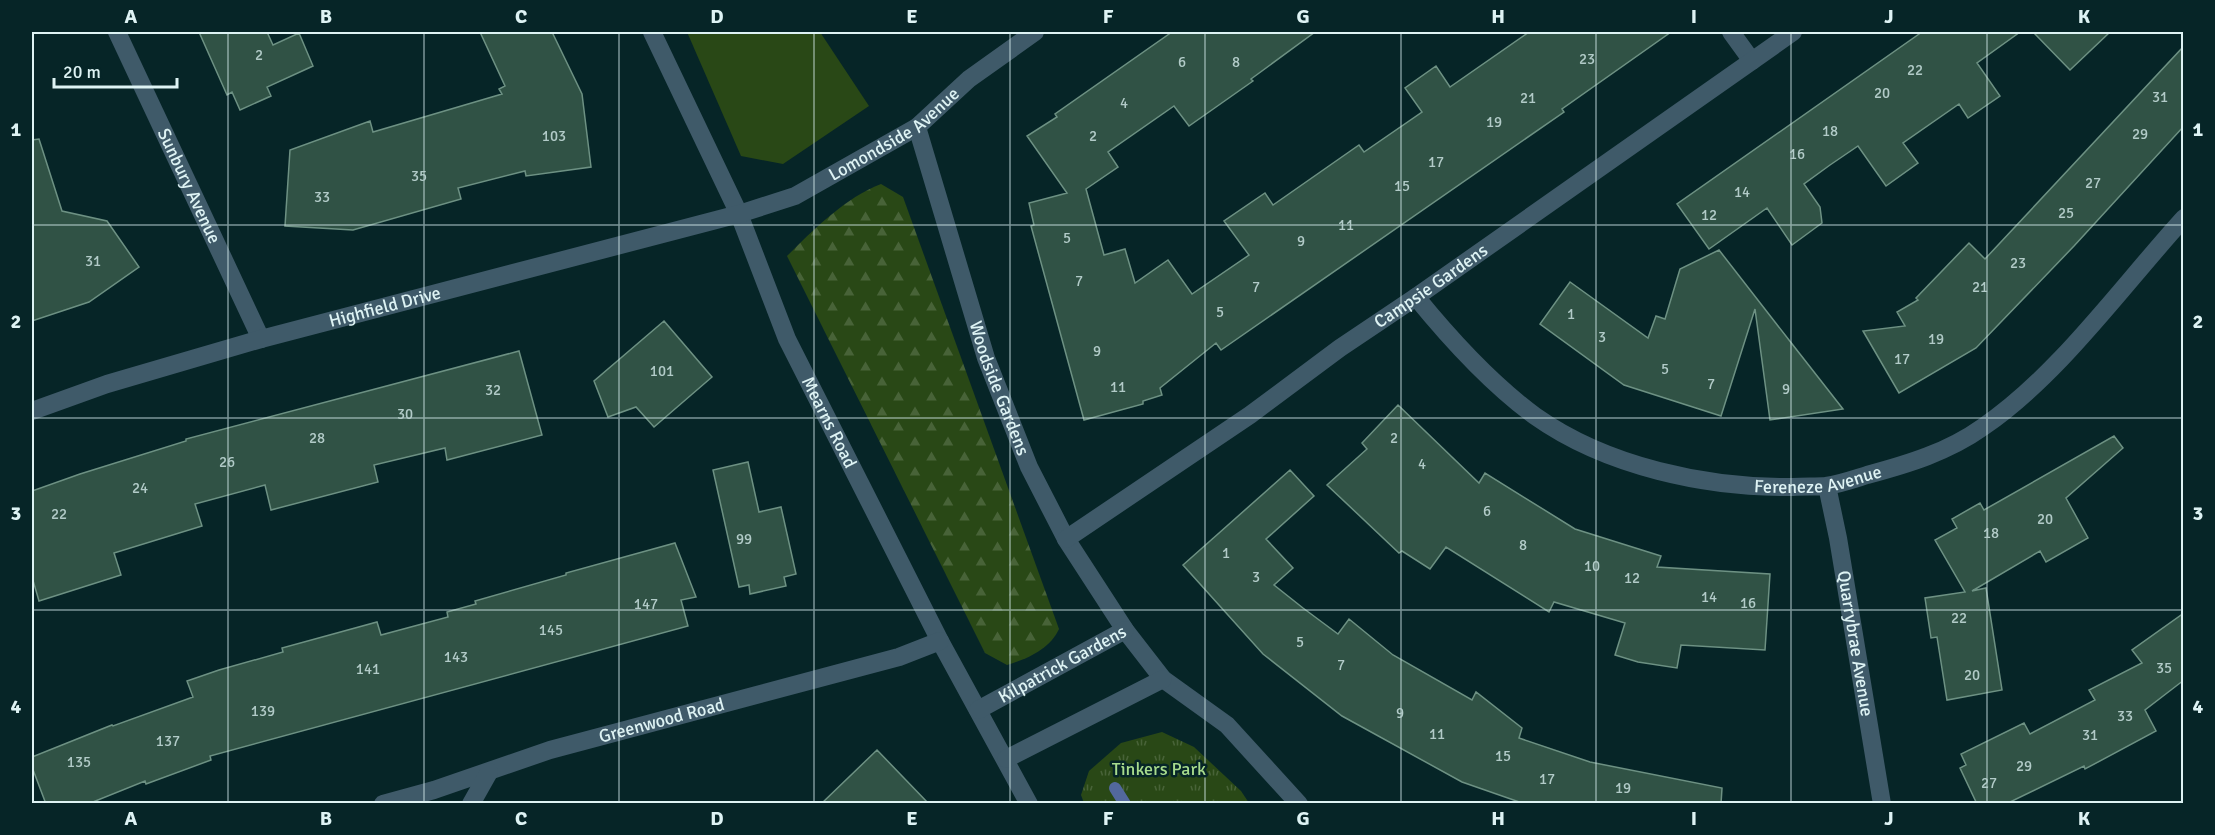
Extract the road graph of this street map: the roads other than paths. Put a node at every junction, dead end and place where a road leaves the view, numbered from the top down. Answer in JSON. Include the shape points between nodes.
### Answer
{"nodes":[{"id":1,"x":117,"y":32,"type":"edge"},
{"id":2,"x":652,"y":32,"type":"edge"},
{"id":3,"x":1035,"y":32,"type":"edge"},
{"id":4,"x":1731,"y":32,"type":"edge"},
{"id":5,"x":1793,"y":32,"type":"edge"},
{"id":6,"x":1752,"y":61,"type":"junction"},
{"id":7,"x":917,"y":127,"type":"junction"},
{"id":8,"x":739,"y":214,"type":"junction"},
{"id":9,"x":2184,"y":218,"type":"edge"},
{"id":10,"x":1416,"y":297,"type":"junction"},
{"id":11,"x":261,"y":339,"type":"junction"},
{"id":12,"x":32,"y":411,"type":"edge"},
{"id":13,"x":1827,"y":486,"type":"junction"},
{"id":14,"x":1066,"y":539,"type":"junction"},
{"id":15,"x":1125,"y":630,"type":"junction"},
{"id":16,"x":940,"y":641,"type":"junction"},
{"id":17,"x":1163,"y":679,"type":"junction"},
{"id":18,"x":978,"y":710,"type":"junction"},
{"id":19,"x":1006,"y":759,"type":"junction"},
{"id":20,"x":489,"y":772,"type":"junction"},
{"id":21,"x":383,"y":804,"type":"edge"},
{"id":22,"x":471,"y":804,"type":"edge"},
{"id":23,"x":1029,"y":804,"type":"edge"},
{"id":24,"x":1299,"y":804,"type":"edge"},
{"id":25,"x":1882,"y":804,"type":"edge"}],
"edges":[{"from":1,"to":11,"type":"street","name":"Sunbury Avenue"},
{"from":2,"to":8,"type":"street","name":"Mearns Road"},
{"from":3,"to":7,"type":"street","name":"Lomondside Avenue","via":[[969,79]]},
{"from":4,"to":6,"type":"street"},
{"from":5,"to":6,"type":"street","name":"Campsie Gardens"},
{"from":6,"to":10,"type":"street","name":"Campsie Gardens"},
{"from":7,"to":8,"type":"street","name":"Lomondside Avenue","via":[[795,196]]},
{"from":7,"to":14,"type":"street","name":"Woodside Gardens","via":[[986,358],[1029,467]]},
{"from":8,"to":11,"type":"street","name":"Highfield Drive"},
{"from":8,"to":16,"type":"street","name":"Mearns Road","via":[[787,339]]},
{"from":9,"to":13,"type":"street","name":"Fereneze Avenue","via":[[2032,387],[1982,428],[1930,456]]},
{"from":10,"to":13,"type":"street","name":"Fereneze Avenue","via":[[1487,375],[1536,416],[1583,444],[1644,467],[1697,480],[1767,487]]},
{"from":10,"to":14,"type":"street","name":"Campsie Gardens"},
{"from":11,"to":12,"type":"street","name":"Highfield Drive","via":[[107,384]]},
{"from":13,"to":25,"type":"street","name":"Quarrybrae Avenue"},
{"from":14,"to":15,"type":"street","name":"Woodside Gardens"},
{"from":15,"to":17,"type":"street","name":"Kilpatrick Gardens"},
{"from":15,"to":18,"type":"street","name":"Kilpatrick Gardens"},
{"from":16,"to":18,"type":"street","name":"Mearns Road"},
{"from":16,"to":20,"type":"street","name":"Greenwood Road","via":[[889,660],[550,750]]},
{"from":17,"to":19,"type":"street"},
{"from":17,"to":24,"type":"street","name":"Kilpatrick Gardens","via":[[1227,725]]},
{"from":18,"to":19,"type":"street","name":"Mearns Road"},
{"from":19,"to":23,"type":"street","name":"Mearns Road"},
{"from":20,"to":21,"type":"street","name":"Greenwood Road"},
{"from":20,"to":22,"type":"street"}]}
